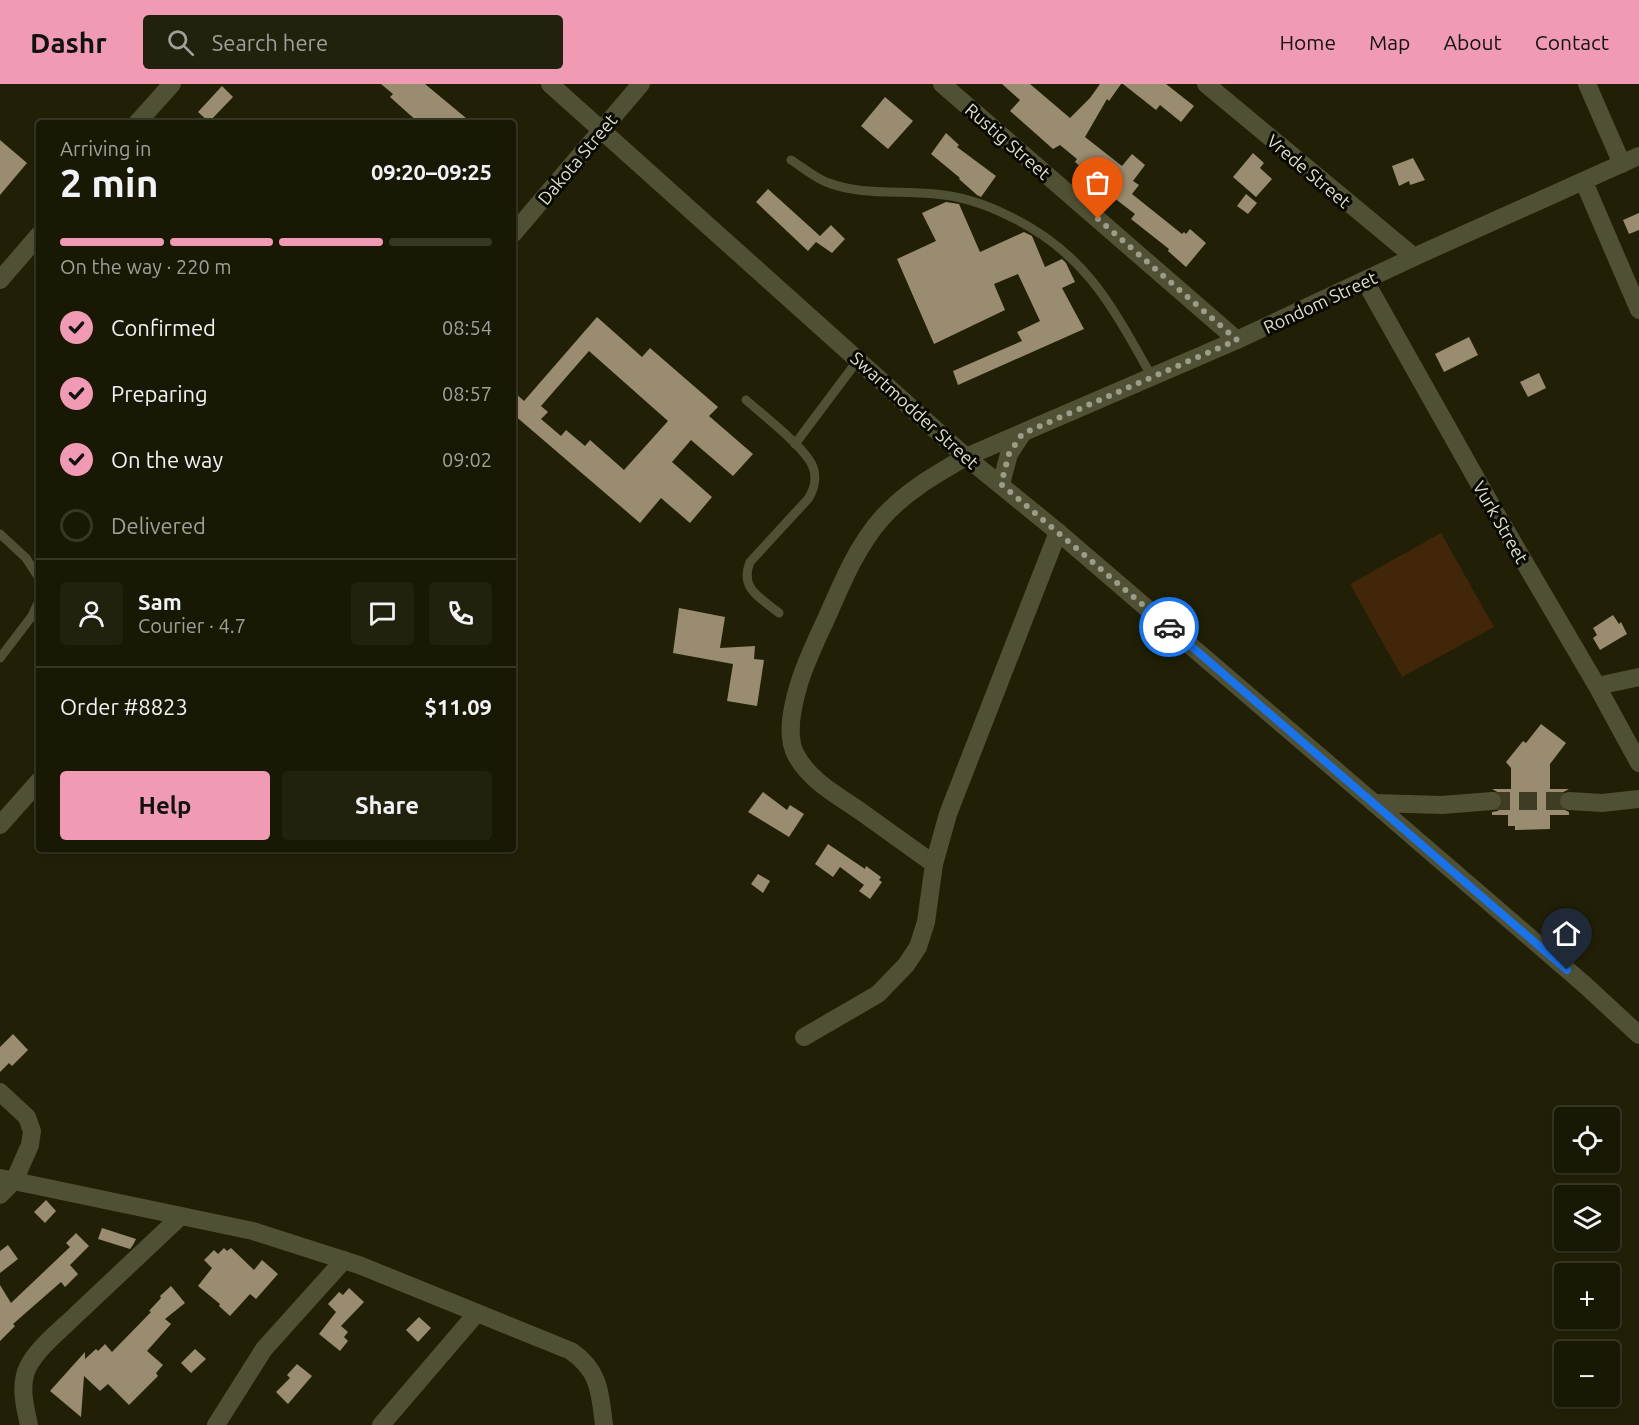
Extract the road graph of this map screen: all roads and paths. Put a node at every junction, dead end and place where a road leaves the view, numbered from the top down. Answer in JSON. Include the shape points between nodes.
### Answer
{"nodes":[{"id":1,"x":172,"y":84,"type":"edge"},
{"id":2,"x":550,"y":84,"type":"edge"},
{"id":3,"x":641,"y":84,"type":"edge"},
{"id":4,"x":942,"y":84,"type":"edge"},
{"id":5,"x":1206,"y":84,"type":"edge"},
{"id":6,"x":1587,"y":84,"type":"edge"},
{"id":7,"x":141,"y":120,"type":"edge"},
{"id":8,"x":601,"y":129,"type":"junction"},
{"id":9,"x":1639,"y":156,"type":"edge"},
{"id":10,"x":791,"y":160,"type":"dead end"},
{"id":11,"x":1622,"y":164,"type":"junction"},
{"id":12,"x":1584,"y":182,"type":"junction"},
{"id":13,"x":516,"y":230,"type":"edge"},
{"id":14,"x":36,"y":237,"type":"edge"},
{"id":15,"x":1414,"y":257,"type":"junction"},
{"id":16,"x":0,"y":279,"type":"edge"},
{"id":17,"x":1365,"y":281,"type":"junction"},
{"id":18,"x":1639,"y":310,"type":"edge"},
{"id":19,"x":1237,"y":340,"type":"junction"},
{"id":20,"x":858,"y":360,"type":"junction"},
{"id":21,"x":1152,"y":376,"type":"junction"},
{"id":22,"x":746,"y":400,"type":"dead end"},
{"id":23,"x":1022,"y":434,"type":"junction"},
{"id":24,"x":795,"y":444,"type":"junction"},
{"id":25,"x":966,"y":457,"type":"junction"},
{"id":26,"x":1001,"y":484,"type":"junction"},
{"id":27,"x":1058,"y":532,"type":"junction"},
{"id":28,"x":0,"y":534,"type":"edge"},
{"id":29,"x":36,"y":573,"type":"edge"},
{"id":30,"x":36,"y":607,"type":"edge"},
{"id":31,"x":779,"y":613,"type":"dead end"},
{"id":32,"x":0,"y":658,"type":"edge"},
{"id":33,"x":1639,"y":677,"type":"edge"},
{"id":34,"x":1597,"y":686,"type":"junction"},
{"id":35,"x":1639,"y":763,"type":"edge"},
{"id":36,"x":36,"y":784,"type":"edge"},
{"id":37,"x":1639,"y":799,"type":"edge"},
{"id":38,"x":1492,"y":801,"type":"tunnel mouth"},
{"id":39,"x":1569,"y":801,"type":"tunnel mouth"},
{"id":40,"x":1374,"y":803,"type":"junction"},
{"id":41,"x":0,"y":825,"type":"edge"},
{"id":42,"x":934,"y":864,"type":"junction"},
{"id":43,"x":1639,"y":1035,"type":"edge"},
{"id":44,"x":804,"y":1037,"type":"dead end"},
{"id":45,"x":0,"y":1092,"type":"edge"},
{"id":46,"x":7,"y":1180,"type":"edge"},
{"id":47,"x":0,"y":1195,"type":"edge"},
{"id":48,"x":181,"y":1215,"type":"junction"},
{"id":49,"x":344,"y":1260,"type":"junction"},
{"id":50,"x":477,"y":1313,"type":"junction"},
{"id":51,"x":29,"y":1425,"type":"edge"},
{"id":52,"x":216,"y":1425,"type":"edge"},
{"id":53,"x":381,"y":1425,"type":"edge"},
{"id":54,"x":604,"y":1425,"type":"edge"}],
"edges":[{"from":1,"to":7,"type":"street"},
{"from":2,"to":8,"type":"street","name":"Swartmodder Street"},
{"from":3,"to":8,"type":"street","name":"Dakota Street"},
{"from":4,"to":19,"type":"street","name":"Rustig Street"},
{"from":5,"to":15,"type":"street","name":"Vrede Street"},
{"from":6,"to":11,"type":"street"},
{"from":8,"to":13,"type":"street","name":"Dakota Street"},
{"from":8,"to":20,"type":"street","name":"Swartmodder Street"},
{"from":9,"to":11,"type":"street","name":"Rondom Street"},
{"from":10,"to":21,"type":"lane","via":[[845,188],[956,196],[1033,228],[1088,274]]},
{"from":11,"to":12,"type":"street","name":"Rondom Street"},
{"from":12,"to":15,"type":"street","name":"Rondom Street"},
{"from":12,"to":18,"type":"street"},
{"from":14,"to":16,"type":"street"},
{"from":15,"to":17,"type":"street","name":"Rondom Street"},
{"from":17,"to":19,"type":"street","name":"Rondom Street"},
{"from":17,"to":34,"type":"street","name":"Vurk Street"},
{"from":19,"to":21,"type":"street","name":"Rondom Street"},
{"from":20,"to":24,"type":"lane"},
{"from":20,"to":25,"type":"street","name":"Swartmodder Street"},
{"from":21,"to":23,"type":"street","name":"Rondom Street"},
{"from":22,"to":24,"type":"lane"},
{"from":23,"to":25,"type":"street","name":"Rondom Street"},
{"from":23,"to":26,"type":"street","via":[[1009,454]]},
{"from":24,"to":31,"type":"lane","via":[[813,467],[814,489],[747,570],[753,592]]},
{"from":25,"to":26,"type":"street","name":"Swartmodder Street"},
{"from":25,"to":42,"type":"street","name":"Rondom Street","via":[[919,484],[881,518],[864,543],[809,657],[791,726],[795,754],[806,770]]},
{"from":26,"to":27,"type":"street","name":"Swartmodder Street"},
{"from":27,"to":40,"type":"street","name":"Swartmodder Street"},
{"from":27,"to":42,"type":"street","via":[[948,814]]},
{"from":28,"to":29,"type":"lane"},
{"from":30,"to":32,"type":"lane"},
{"from":33,"to":34,"type":"street"},
{"from":34,"to":35,"type":"street","name":"Vurk Street"},
{"from":36,"to":41,"type":"street"},
{"from":37,"to":39,"type":"street"},
{"from":38,"to":40,"type":"street","via":[[1442,805]]},
{"from":40,"to":43,"type":"street","name":"Swartmodder Street"},
{"from":42,"to":44,"type":"street","via":[[926,922],[918,947],[906,965],[878,994]]},
{"from":45,"to":46,"type":"street","via":[[27,1117],[32,1131],[30,1145]]},
{"from":46,"to":47,"type":"street"},
{"from":46,"to":48,"type":"street"},
{"from":48,"to":49,"type":"street","via":[[253,1231]]},
{"from":48,"to":51,"type":"street","via":[[34,1358],[24,1387]]},
{"from":49,"to":50,"type":"street"},
{"from":49,"to":52,"type":"street","via":[[264,1349]]},
{"from":50,"to":53,"type":"street"},
{"from":50,"to":54,"type":"street","via":[[571,1351],[584,1360],[600,1392]]}]}
